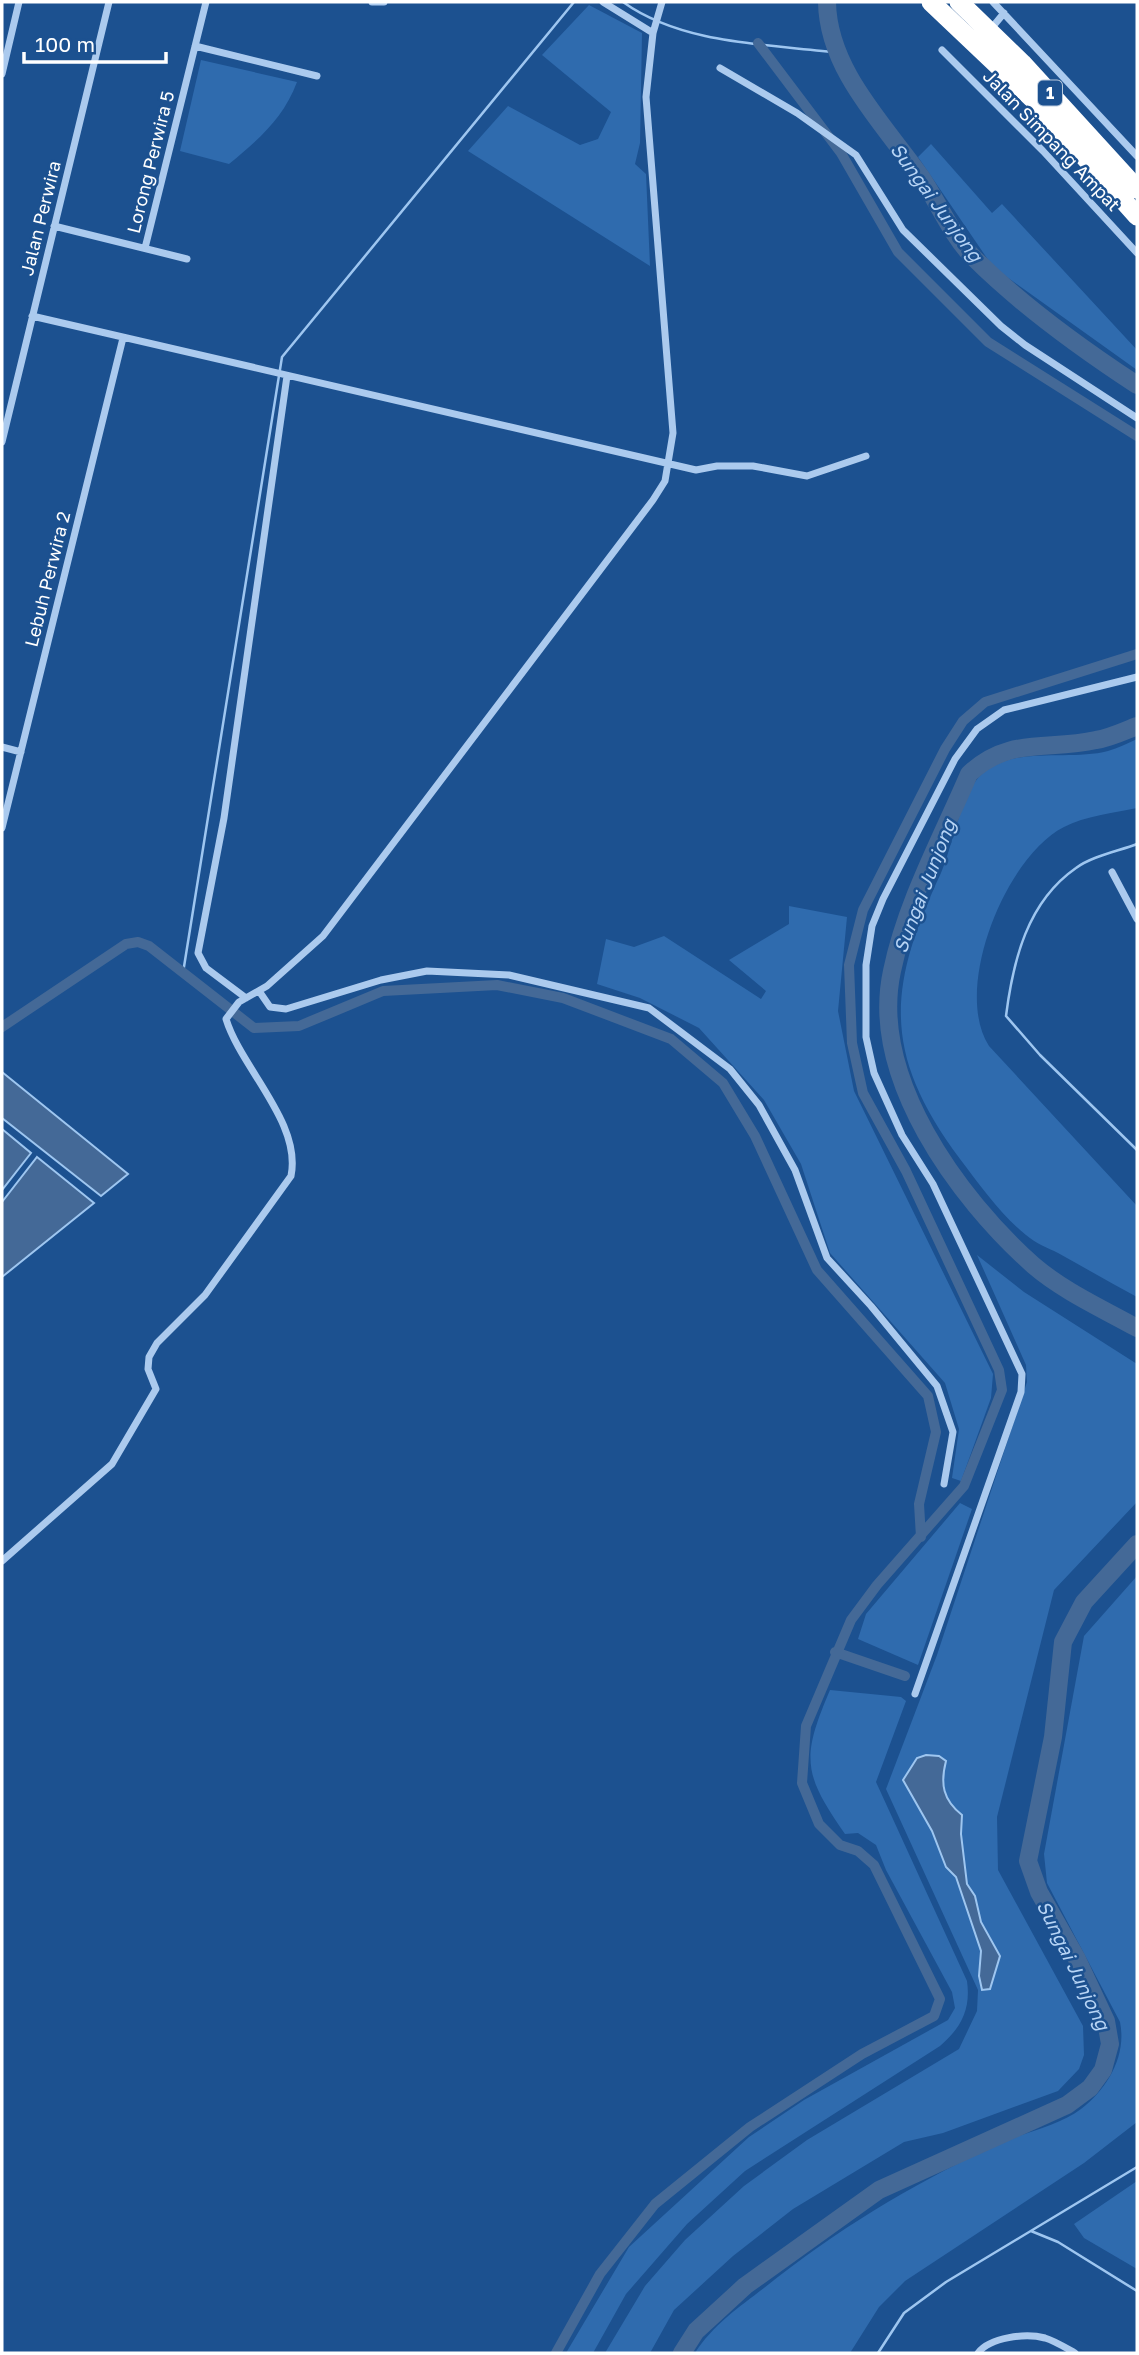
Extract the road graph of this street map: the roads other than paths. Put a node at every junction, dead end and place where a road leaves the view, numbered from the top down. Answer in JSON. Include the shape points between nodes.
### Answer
{"nodes":[{"id":1,"x":19,"y":2,"type":"edge"},
{"id":2,"x":109,"y":2,"type":"edge"},
{"id":3,"x":206,"y":2,"type":"edge"},
{"id":4,"x":372,"y":2,"type":"edge"},
{"id":5,"x":603,"y":2,"type":"edge"},
{"id":6,"x":662,"y":2,"type":"edge"},
{"id":7,"x":931,"y":2,"type":"edge"},
{"id":8,"x":959,"y":2,"type":"edge"},
{"id":9,"x":993,"y":2,"type":"edge"},
{"id":10,"x":383,"y":3,"type":"edge"},
{"id":11,"x":1004,"y":13,"type":"junction"},
{"id":12,"x":990,"y":31,"type":"junction"},
{"id":13,"x":653,"y":33,"type":"junction"},
{"id":14,"x":195,"y":46,"type":"junction"},
{"id":15,"x":942,"y":50,"type":"dead end"},
{"id":16,"x":720,"y":68,"type":"dead end"},
{"id":17,"x":2,"y":74,"type":"edge"},
{"id":18,"x":317,"y":76,"type":"dead end"},
{"id":19,"x":1137,"y":156,"type":"edge"},
{"id":20,"x":1137,"y":189,"type":"edge"},
{"id":21,"x":1137,"y":216,"type":"edge"},
{"id":22,"x":54,"y":226,"type":"junction"},
{"id":23,"x":145,"y":248,"type":"junction"},
{"id":24,"x":1137,"y":253,"type":"edge"},
{"id":25,"x":187,"y":259,"type":"dead end"},
{"id":26,"x":32,"y":316,"type":"junction"},
{"id":27,"x":123,"y":338,"type":"junction"},
{"id":28,"x":285,"y":376,"type":"junction"},
{"id":29,"x":1137,"y":418,"type":"edge"},
{"id":30,"x":2,"y":442,"type":"edge"},
{"id":31,"x":866,"y":456,"type":"dead end"},
{"id":32,"x":670,"y":465,"type":"junction"},
{"id":33,"x":1137,"y":677,"type":"edge"},
{"id":34,"x":2,"y":747,"type":"edge"},
{"id":35,"x":21,"y":752,"type":"junction"},
{"id":36,"x":2,"y":828,"type":"edge"},
{"id":37,"x":1112,"y":872,"type":"dead end"},
{"id":38,"x":1137,"y":919,"type":"edge"},
{"id":39,"x":259,"y":991,"type":"junction"},
{"id":40,"x":242,"y":1000,"type":"junction"},
{"id":41,"x":944,"y":1484,"type":"dead end"},
{"id":42,"x":2,"y":1561,"type":"edge"},
{"id":43,"x":915,"y":1694,"type":"dead end"},
{"id":44,"x":978,"y":2353,"type":"edge"},
{"id":45,"x":1075,"y":2353,"type":"edge"}],
"edges":[{"from":1,"to":17,"type":"street"},
{"from":2,"to":22,"type":"street","name":"Jalan Perwira"},
{"from":3,"to":14,"type":"street","name":"Lorong Perwira 5"},
{"from":4,"to":10,"type":"street"},
{"from":5,"to":13,"type":"street"},
{"from":6,"to":13,"type":"street"},
{"from":7,"to":21,"type":"highway","number":"1","via":[[1032,98]]},
{"from":8,"to":12,"type":"highway","number":"1"},
{"from":9,"to":11,"type":"street"},
{"from":11,"to":12,"type":"street"},
{"from":11,"to":19,"type":"street"},
{"from":12,"to":20,"type":"highway","number":"1"},
{"from":13,"to":32,"type":"street","via":[[646,97],[673,433]]},
{"from":14,"to":18,"type":"street"},
{"from":14,"to":23,"type":"street","name":"Lorong Perwira 5"},
{"from":15,"to":24,"type":"street","name":"Jalan Simpang Ampat"},
{"from":16,"to":29,"type":"street","via":[[829,133],[856,155],[903,230],[1002,326]]},
{"from":22,"to":23,"type":"street"},
{"from":22,"to":26,"type":"street","name":"Jalan Perwira"},
{"from":23,"to":25,"type":"street"},
{"from":26,"to":27,"type":"street"},
{"from":26,"to":30,"type":"street","name":"Jalan Perwira"},
{"from":27,"to":28,"type":"street"},
{"from":27,"to":35,"type":"street","name":"Lebuh Perwira 2"},
{"from":28,"to":32,"type":"street"},
{"from":28,"to":40,"type":"street","via":[[224,818],[198,953],[206,968]]},
{"from":31,"to":32,"type":"street","via":[[807,476],[753,466],[696,470]]},
{"from":32,"to":39,"type":"street","via":[[666,481],[619,548],[374,872],[323,936]]},
{"from":33,"to":43,"type":"street","via":[[1004,710],[977,729],[955,759],[872,926],[864,1002],[874,1073],[902,1135],[933,1184],[1022,1374],[1021,1392]]},
{"from":34,"to":35,"type":"street"},
{"from":35,"to":36,"type":"street","name":"Lebuh Perwira 2"},
{"from":37,"to":38,"type":"street"},
{"from":39,"to":40,"type":"street"},
{"from":39,"to":41,"type":"street","via":[[270,1007],[286,1009],[427,971],[509,975],[649,1008],[730,1069],[759,1105],[795,1170],[827,1258],[937,1387],[953,1432]]},
{"from":40,"to":42,"type":"street","via":[[226,1019],[290,1144],[291,1175],[205,1295],[157,1343],[148,1369],[156,1389],[112,1464]]},
{"from":44,"to":45,"type":"street","via":[[983,2345],[1010,2337],[1033,2337]]}]}
